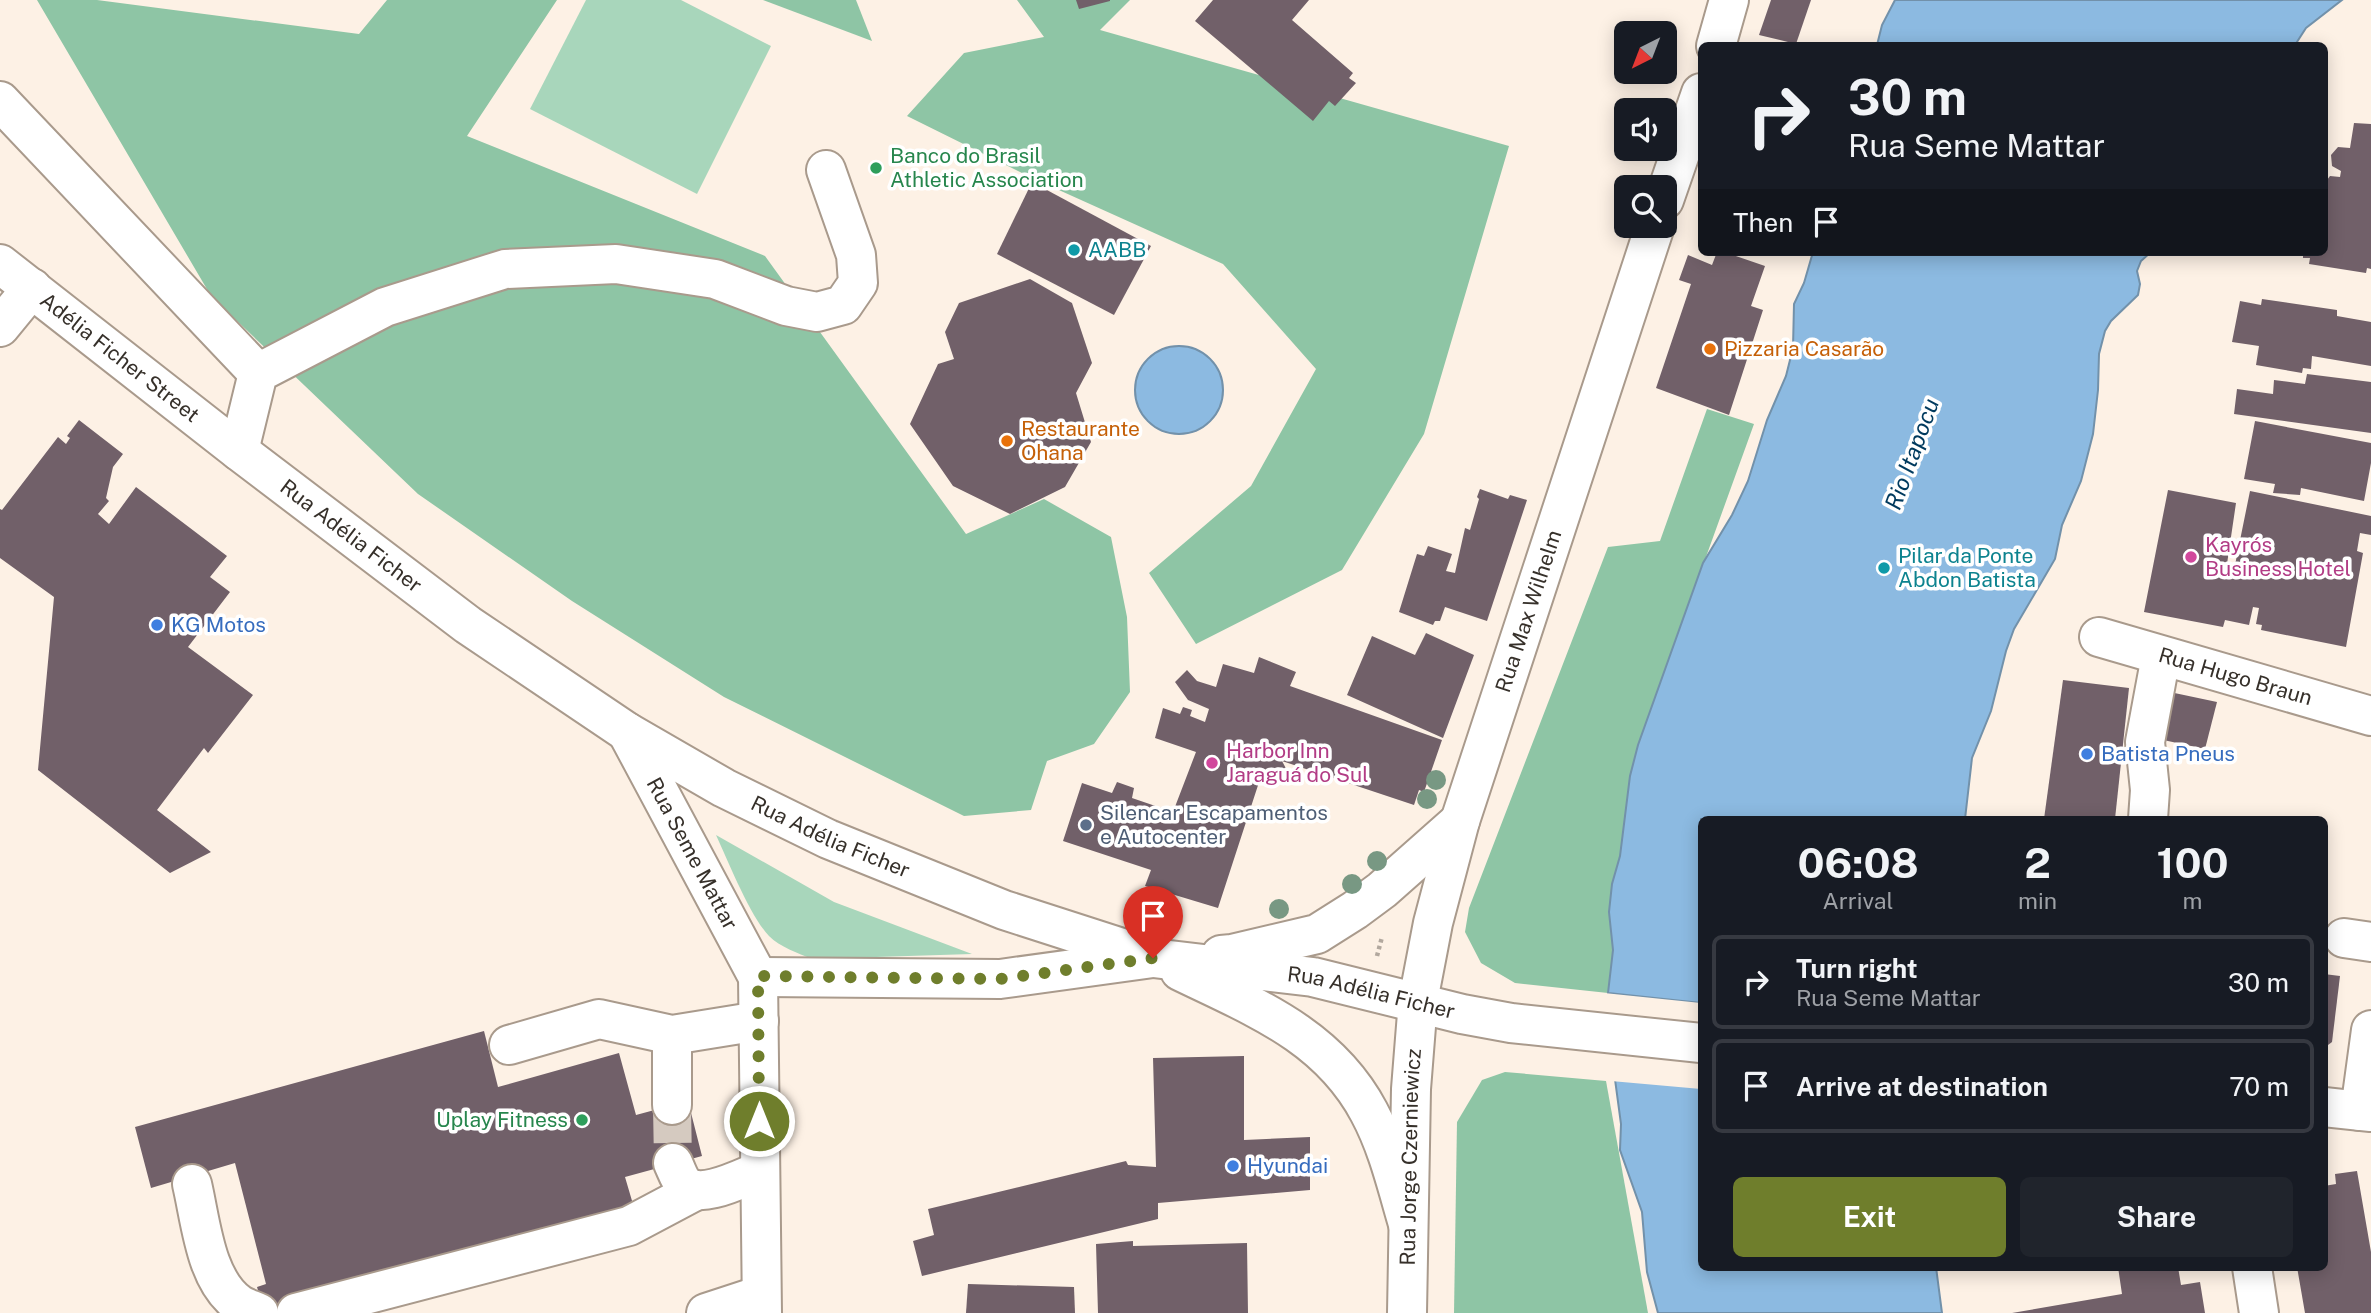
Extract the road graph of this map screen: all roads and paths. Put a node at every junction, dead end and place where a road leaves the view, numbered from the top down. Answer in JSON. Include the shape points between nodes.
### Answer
{"nodes":[{"id":1,"x":1729,"y":0,"type":"edge"},
{"id":2,"x":1717,"y":42,"type":"edge"},
{"id":3,"x":0,"y":101,"type":"edge"},
{"id":4,"x":1698,"y":102,"type":"edge"},
{"id":5,"x":827,"y":170,"type":"dead end"},
{"id":6,"x":1673,"y":175,"type":"edge"},
{"id":7,"x":1651,"y":238,"type":"edge"},
{"id":8,"x":0,"y":264,"type":"edge"},
{"id":9,"x":32,"y":288,"type":"junction"},
{"id":10,"x":0,"y":327,"type":"edge"},
{"id":11,"x":258,"y":373,"type":"junction"},
{"id":12,"x":239,"y":451,"type":"junction"},
{"id":13,"x":2099,"y":637,"type":"dead end"},
{"id":14,"x":2161,"y":656,"type":"junction"},
{"id":15,"x":2371,"y":716,"type":"edge"},
{"id":16,"x":627,"y":732,"type":"junction"},
{"id":17,"x":2148,"y":816,"type":"edge"},
{"id":18,"x":1460,"y":821,"type":"junction"},
{"id":19,"x":1153,"y":958,"type":"junction"},
{"id":20,"x":758,"y":976,"type":"junction"},
{"id":21,"x":1418,"y":1001,"type":"junction"},
{"id":22,"x":759,"y":1021,"type":"junction"},
{"id":23,"x":2371,"y":1030,"type":"edge"},
{"id":24,"x":673,"y":1035,"type":"junction"},
{"id":25,"x":1698,"y":1043,"type":"edge"},
{"id":26,"x":509,"y":1045,"type":"dead end"},
{"id":27,"x":672,"y":1105,"type":"tunnel mouth"},
{"id":28,"x":2352,"y":1110,"type":"edge"},
{"id":29,"x":760,"y":1171,"type":"junction"},
{"id":30,"x":192,"y":1184,"type":"dead end"},
{"id":31,"x":1408,"y":1224,"type":"junction"},
{"id":32,"x":2253,"y":1271,"type":"edge"},
{"id":33,"x":761,"y":1304,"type":"edge"},
{"id":34,"x":259,"y":1313,"type":"edge"},
{"id":35,"x":296,"y":1313,"type":"edge"},
{"id":36,"x":706,"y":1313,"type":"edge"},
{"id":37,"x":1407,"y":1313,"type":"edge"},
{"id":38,"x":2259,"y":1313,"type":"edge"}],
"edges":[{"from":1,"to":2,"type":"main road"},
{"from":3,"to":11,"type":"main road"},
{"from":4,"to":6,"type":"main road"},
{"from":5,"to":11,"type":"main road","via":[[856,255],[858,284],[843,305],[817,312],[786,306],[715,279],[616,264],[505,269],[384,307]]},
{"from":7,"to":18,"type":"main road","name":"Rua Max Wilhelm"},
{"from":8,"to":9,"type":"main road","name":"Adélia Ficher Street"},
{"from":9,"to":10,"type":"main road"},
{"from":9,"to":12,"type":"main road","name":"Adélia Ficher Street"},
{"from":11,"to":12,"type":"main road"},
{"from":12,"to":16,"type":"main road","name":"Rua Adélia Ficher","via":[[468,625]]},
{"from":13,"to":14,"type":"main road","name":"Rua Hugo Braun"},
{"from":14,"to":15,"type":"main road","name":"Rua Hugo Braun"},
{"from":14,"to":17,"type":"main road","via":[[2145,742]]},
{"from":16,"to":19,"type":"main road","name":"Rua Adélia Ficher","via":[[724,788],[828,839],[1004,910]]},
{"from":16,"to":20,"type":"main road","name":"Rua Seme Mattar"},
{"from":18,"to":19,"type":"main road","via":[[1382,890],[1317,934],[1233,954]]},
{"from":18,"to":21,"type":"main road","name":"Rua Max Wilhelm"},
{"from":19,"to":20,"type":"main road","via":[[1000,979]]},
{"from":19,"to":21,"type":"main road","name":"Rua Adélia Ficher","via":[[1313,977]]},
{"from":19,"to":31,"type":"main road","via":[[1287,1024],[1320,1048],[1351,1082],[1370,1113]]},
{"from":20,"to":22,"type":"main road","name":"Rua Seme Mattar"},
{"from":21,"to":25,"type":"main road","name":"Rua Adélia Ficher","via":[[1511,1023]]},
{"from":21,"to":31,"type":"main road","name":"Rua Jorge Czerniewicz"},
{"from":22,"to":24,"type":"main road"},
{"from":22,"to":29,"type":"main road","name":"Rua Seme Mattar"},
{"from":23,"to":28,"type":"main road"},
{"from":24,"to":26,"type":"main road","via":[[599,1019]]},
{"from":24,"to":27,"type":"main road"},
{"from":29,"to":33,"type":"main road","name":"Rua Seme Mattar"},
{"from":29,"to":35,"type":"main road","via":[[710,1189],[684,1177],[629,1226]]},
{"from":30,"to":34,"type":"main road","via":[[212,1270],[240,1305]]},
{"from":31,"to":37,"type":"main road","name":"Rua Jorge Czerniewicz"},
{"from":32,"to":38,"type":"main road"},
{"from":33,"to":36,"type":"main road"}]}
